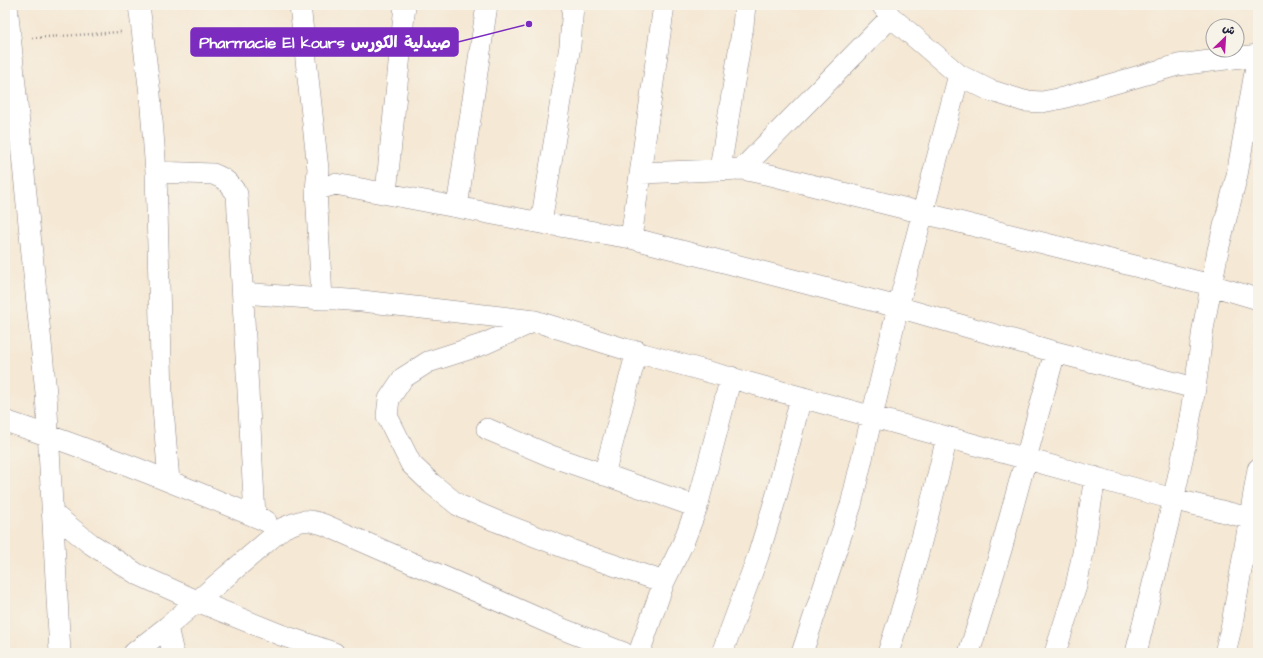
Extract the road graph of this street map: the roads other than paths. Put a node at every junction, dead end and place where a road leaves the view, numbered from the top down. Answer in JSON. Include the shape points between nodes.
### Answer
{"nodes":[{"id":1,"x":7,"y":5,"type":"edge"},
{"id":2,"x":139,"y":5,"type":"edge"},
{"id":3,"x":300,"y":5,"type":"edge"},
{"id":4,"x":405,"y":5,"type":"edge"},
{"id":5,"x":487,"y":5,"type":"edge"},
{"id":6,"x":573,"y":5,"type":"edge"},
{"id":7,"x":664,"y":5,"type":"edge"},
{"id":8,"x":745,"y":5,"type":"edge"},
{"id":9,"x":886,"y":11,"type":"edge"},
{"id":10,"x":1258,"y":55,"type":"edge"},
{"id":11,"x":959,"y":75,"type":"junction"},
{"id":12,"x":742,"y":168,"type":"junction"},
{"id":13,"x":720,"y":169,"type":"junction"},
{"id":14,"x":156,"y":172,"type":"junction"},
{"id":15,"x":640,"y":173,"type":"junction"},
{"id":16,"x":316,"y":190,"type":"junction"},
{"id":17,"x":386,"y":194,"type":"junction"},
{"id":18,"x":457,"y":207,"type":"junction"},
{"id":19,"x":924,"y":213,"type":"junction"},
{"id":20,"x":541,"y":223,"type":"junction"},
{"id":21,"x":631,"y":238,"type":"junction"},
{"id":22,"x":1211,"y":285,"type":"junction"},
{"id":23,"x":243,"y":293,"type":"junction"},
{"id":24,"x":322,"y":299,"type":"junction"},
{"id":25,"x":1258,"y":299,"type":"edge"},
{"id":26,"x":898,"y":307,"type":"junction"},
{"id":27,"x":535,"y":321,"type":"junction"},
{"id":28,"x":637,"y":351,"type":"junction"},
{"id":29,"x":1056,"y":352,"type":"junction"},
{"id":30,"x":731,"y":377,"type":"junction"},
{"id":31,"x":1195,"y":388,"type":"junction"},
{"id":32,"x":801,"y":397,"type":"junction"},
{"id":33,"x":872,"y":416,"type":"junction"},
{"id":34,"x":5,"y":421,"type":"edge"},
{"id":35,"x":487,"y":429,"type":"dead end"},
{"id":36,"x":47,"y":435,"type":"junction"},
{"id":37,"x":947,"y":437,"type":"junction"},
{"id":38,"x":1025,"y":458,"type":"junction"},
{"id":39,"x":1258,"y":469,"type":"edge"},
{"id":40,"x":604,"y":475,"type":"junction"},
{"id":41,"x":1095,"y":478,"type":"junction"},
{"id":42,"x":169,"y":481,"type":"junction"},
{"id":43,"x":1173,"y":499,"type":"junction"},
{"id":44,"x":696,"y":507,"type":"junction"},
{"id":45,"x":52,"y":513,"type":"junction"},
{"id":46,"x":255,"y":516,"type":"junction"},
{"id":47,"x":1254,"y":518,"type":"edge"},
{"id":48,"x":283,"y":528,"type":"junction"},
{"id":49,"x":664,"y":582,"type":"junction"},
{"id":50,"x":197,"y":601,"type":"junction"},
{"id":51,"x":167,"y":627,"type":"junction"},
{"id":52,"x":281,"y":644,"type":"edge"},
{"id":53,"x":60,"y":653,"type":"edge"},
{"id":54,"x":134,"y":653,"type":"edge"},
{"id":55,"x":173,"y":653,"type":"edge"},
{"id":56,"x":334,"y":653,"type":"edge"},
{"id":57,"x":624,"y":653,"type":"edge"},
{"id":58,"x":639,"y":653,"type":"edge"},
{"id":59,"x":722,"y":653,"type":"edge"},
{"id":60,"x":802,"y":653,"type":"edge"},
{"id":61,"x":888,"y":653,"type":"edge"},
{"id":62,"x":969,"y":653,"type":"edge"},
{"id":63,"x":1055,"y":653,"type":"edge"},
{"id":64,"x":1136,"y":653,"type":"edge"},
{"id":65,"x":1225,"y":653,"type":"edge"}],
"edges":[{"from":1,"to":36,"type":"street","via":[[46,393]]},
{"from":2,"to":14,"type":"street"},
{"from":3,"to":16,"type":"street","via":[[318,169]]},
{"from":4,"to":17,"type":"street"},
{"from":5,"to":18,"type":"street"},
{"from":6,"to":20,"type":"street","via":[[570,46]]},
{"from":7,"to":15,"type":"street"},
{"from":8,"to":13,"type":"street"},
{"from":9,"to":11,"type":"street"},
{"from":9,"to":12,"type":"street"},
{"from":10,"to":11,"type":"street","via":[[1178,65],[1042,102],[1024,101],[989,90]]},
{"from":10,"to":22,"type":"street","via":[[1237,175]]},
{"from":11,"to":19,"type":"street"},
{"from":12,"to":13,"type":"street"},
{"from":12,"to":19,"type":"street"},
{"from":13,"to":15,"type":"street"},
{"from":14,"to":23,"type":"street","via":[[213,174],[229,182],[237,194]]},
{"from":14,"to":42,"type":"street","via":[[162,396]]},
{"from":15,"to":21,"type":"street"},
{"from":16,"to":17,"type":"street","via":[[335,184]]},
{"from":16,"to":24,"type":"street"},
{"from":17,"to":18,"type":"street"},
{"from":18,"to":20,"type":"street"},
{"from":19,"to":22,"type":"street"},
{"from":19,"to":26,"type":"street"},
{"from":20,"to":21,"type":"street"},
{"from":21,"to":26,"type":"street"},
{"from":22,"to":25,"type":"street"},
{"from":22,"to":31,"type":"street"},
{"from":23,"to":24,"type":"street"},
{"from":23,"to":46,"type":"street"},
{"from":24,"to":27,"type":"street","via":[[362,301]]},
{"from":26,"to":29,"type":"street"},
{"from":26,"to":33,"type":"street"},
{"from":27,"to":28,"type":"street"},
{"from":27,"to":49,"type":"street","via":[[484,344],[428,362],[403,378],[389,399],[387,416],[411,464],[458,505],[584,555]]},
{"from":28,"to":30,"type":"street"},
{"from":28,"to":40,"type":"street"},
{"from":29,"to":31,"type":"street"},
{"from":29,"to":38,"type":"street"},
{"from":30,"to":32,"type":"street"},
{"from":30,"to":44,"type":"street"},
{"from":31,"to":43,"type":"street"},
{"from":32,"to":33,"type":"street"},
{"from":32,"to":59,"type":"street","via":[[777,494],[758,556]]},
{"from":33,"to":37,"type":"street"},
{"from":33,"to":60,"type":"street","via":[[851,506]]},
{"from":34,"to":36,"type":"street"},
{"from":35,"to":40,"type":"street"},
{"from":36,"to":42,"type":"street"},
{"from":36,"to":45,"type":"street"},
{"from":37,"to":38,"type":"street"},
{"from":37,"to":61,"type":"street","via":[[922,539]]},
{"from":38,"to":41,"type":"street"},
{"from":38,"to":62,"type":"street","via":[[1001,550]]},
{"from":39,"to":47,"type":"street"},
{"from":40,"to":44,"type":"street"},
{"from":41,"to":43,"type":"street"},
{"from":41,"to":63,"type":"street","via":[[1076,586]]},
{"from":42,"to":46,"type":"street"},
{"from":43,"to":47,"type":"street"},
{"from":43,"to":64,"type":"street"},
{"from":44,"to":49,"type":"street","via":[[683,543]]},
{"from":45,"to":50,"type":"street","via":[[91,544],[137,574]]},
{"from":45,"to":53,"type":"street"},
{"from":46,"to":48,"type":"street"},
{"from":47,"to":65,"type":"street"},
{"from":48,"to":50,"type":"street"},
{"from":48,"to":57,"type":"street","via":[[299,521],[312,520],[326,525],[565,630]]},
{"from":49,"to":58,"type":"street"},
{"from":50,"to":51,"type":"street"},
{"from":50,"to":52,"type":"street"},
{"from":51,"to":54,"type":"street"},
{"from":51,"to":55,"type":"street"},
{"from":52,"to":56,"type":"street"}]}
